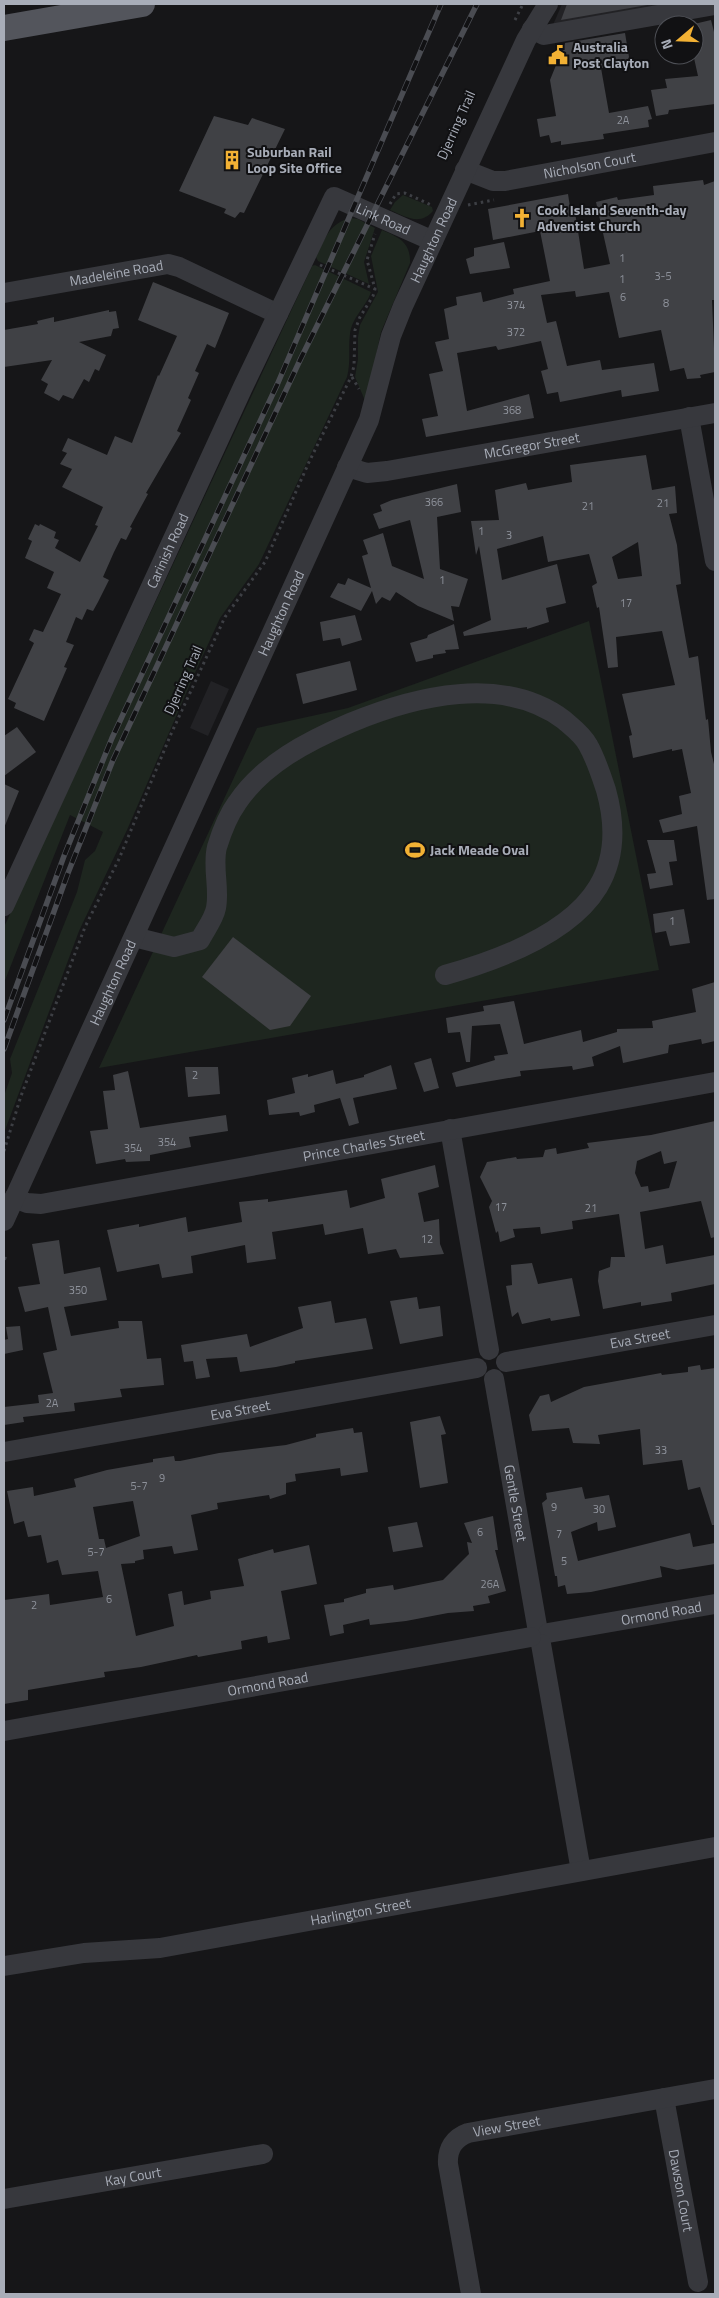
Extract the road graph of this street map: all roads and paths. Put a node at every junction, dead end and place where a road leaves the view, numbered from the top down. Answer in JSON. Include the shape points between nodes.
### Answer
{"nodes":[{"id":1,"x":142,"y":4,"type":"edge"},
{"id":2,"x":523,"y":4,"type":"edge"},
{"id":3,"x":534,"y":4,"type":"edge"},
{"id":4,"x":548,"y":4,"type":"edge"},
{"id":5,"x":715,"y":5,"type":"edge"},
{"id":6,"x":91,"y":8,"type":"edge"},
{"id":7,"x":527,"y":26,"type":"junction"},
{"id":8,"x":4,"y":28,"type":"edge"},
{"id":9,"x":715,"y":142,"type":"edge"},
{"id":10,"x":465,"y":170,"type":"junction"},
{"id":11,"x":436,"y":196,"type":"dead end"},
{"id":12,"x":334,"y":197,"type":"joint"},
{"id":13,"x":387,"y":208,"type":"dead end"},
{"id":14,"x":378,"y":228,"type":"dead end"},
{"id":15,"x":433,"y":241,"type":"junction"},
{"id":16,"x":306,"y":258,"type":"junction"},
{"id":17,"x":375,"y":289,"type":"junction"},
{"id":18,"x":4,"y":293,"type":"edge"},
{"id":19,"x":278,"y":314,"type":"junction"},
{"id":20,"x":715,"y":413,"type":"edge"},
{"id":21,"x":690,"y":417,"type":"junction"},
{"id":22,"x":347,"y":467,"type":"junction"},
{"id":23,"x":715,"y":561,"type":"edge"},
{"id":24,"x":4,"y":906,"type":"edge"},
{"id":25,"x":134,"y":938,"type":"junction"},
{"id":26,"x":445,"y":975,"type":"dead end"},
{"id":27,"x":715,"y":1082,"type":"edge"},
{"id":28,"x":450,"y":1129,"type":"junction"},
{"id":29,"x":4,"y":1151,"type":"edge"},
{"id":30,"x":14,"y":1198,"type":"junction"},
{"id":31,"x":4,"y":1221,"type":"edge"},
{"id":32,"x":715,"y":1325,"type":"edge"},
{"id":33,"x":489,"y":1350,"type":"junction"},
{"id":34,"x":506,"y":1362,"type":"junction"},
{"id":35,"x":477,"y":1368,"type":"junction"},
{"id":36,"x":494,"y":1379,"type":"junction"},
{"id":37,"x":4,"y":1452,"type":"edge"},
{"id":38,"x":715,"y":1604,"type":"edge"},
{"id":39,"x":539,"y":1635,"type":"junction"},
{"id":40,"x":4,"y":1731,"type":"edge"},
{"id":41,"x":715,"y":1847,"type":"edge"},
{"id":42,"x":582,"y":1871,"type":"junction"},
{"id":43,"x":4,"y":1966,"type":"edge"},
{"id":44,"x":715,"y":2088,"type":"edge"},
{"id":45,"x":664,"y":2098,"type":"junction"},
{"id":46,"x":263,"y":2154,"type":"dead end"},
{"id":47,"x":4,"y":2199,"type":"edge"},
{"id":48,"x":698,"y":2282,"type":"dead end"},
{"id":49,"x":471,"y":2294,"type":"edge"}],
"edges":[{"from":1,"to":6,"type":"main road"},
{"from":2,"to":7,"type":"path"},
{"from":3,"to":7,"type":"street"},
{"from":4,"to":7,"type":"street","name":"Haughton Road"},
{"from":5,"to":7,"type":"street","via":[[544,35]]},
{"from":6,"to":8,"type":"main road"},
{"from":7,"to":10,"type":"street","name":"Haughton Road"},
{"from":9,"to":10,"type":"street","name":"Nicholson Court","via":[[505,181],[493,181]]},
{"from":10,"to":15,"type":"street","name":"Haughton Road"},
{"from":11,"to":13,"type":"path","via":[[432,205],[400,193]]},
{"from":12,"to":15,"type":"street","name":"Link Road"},
{"from":12,"to":16,"type":"street","name":"Carinish Road"},
{"from":14,"to":17,"type":"path","via":[[368,260]]},
{"from":15,"to":22,"type":"street","name":"Haughton Road","via":[[396,323],[373,409]]},
{"from":16,"to":17,"type":"path"},
{"from":16,"to":19,"type":"street","name":"Carinish Road"},
{"from":17,"to":29,"type":"path","name":"Djerring Trail","via":[[355,330],[351,377],[265,562],[234,603],[215,637],[119,859],[85,927],[20,1096]]},
{"from":18,"to":19,"type":"street","name":"Madeleine Road","via":[[168,264]]},
{"from":19,"to":24,"type":"street","name":"Carinish Road"},
{"from":20,"to":21,"type":"street","name":"McGregor Street"},
{"from":21,"to":22,"type":"street","name":"McGregor Street","via":[[387,471],[367,473]]},
{"from":21,"to":23,"type":"street"},
{"from":22,"to":25,"type":"street","name":"Haughton Road"},
{"from":25,"to":26,"type":"street","via":[[174,947],[200,940],[216,909],[217,848],[236,804],[266,768],[327,733],[378,712],[470,692],[525,699],[551,711],[588,743],[611,807],[613,838],[608,865],[597,888],[555,929],[483,965]]},
{"from":25,"to":30,"type":"street","name":"Haughton Road"},
{"from":27,"to":28,"type":"street","name":"Prince Charles Street"},
{"from":28,"to":30,"type":"street","name":"Prince Charles Street","via":[[41,1204]]},
{"from":28,"to":33,"type":"street"},
{"from":30,"to":31,"type":"street","name":"Haughton Road"},
{"from":32,"to":34,"type":"street","name":"Eva Street"},
{"from":33,"to":34,"type":"street","via":[[501,1353]]},
{"from":33,"to":35,"type":"street","via":[[481,1355]]},
{"from":34,"to":36,"type":"street","via":[[502,1376]]},
{"from":35,"to":36,"type":"street","via":[[484,1377]]},
{"from":35,"to":37,"type":"street","name":"Eva Street"},
{"from":36,"to":39,"type":"street","name":"Gentle Street"},
{"from":38,"to":39,"type":"street","name":"Ormond Road"},
{"from":39,"to":40,"type":"street","name":"Ormond Road"},
{"from":39,"to":42,"type":"street","name":"Gentle Street"},
{"from":41,"to":42,"type":"street","name":"Harlington Street"},
{"from":42,"to":43,"type":"street","name":"Harlington Street","via":[[160,1948],[84,1953]]},
{"from":44,"to":45,"type":"street","name":"View Street"},
{"from":45,"to":48,"type":"street","name":"Dawson Court"},
{"from":45,"to":49,"type":"street","name":"View Street","via":[[468,2133],[453,2143],[448,2164]]},
{"from":46,"to":47,"type":"street","name":"Kay Court"}]}
